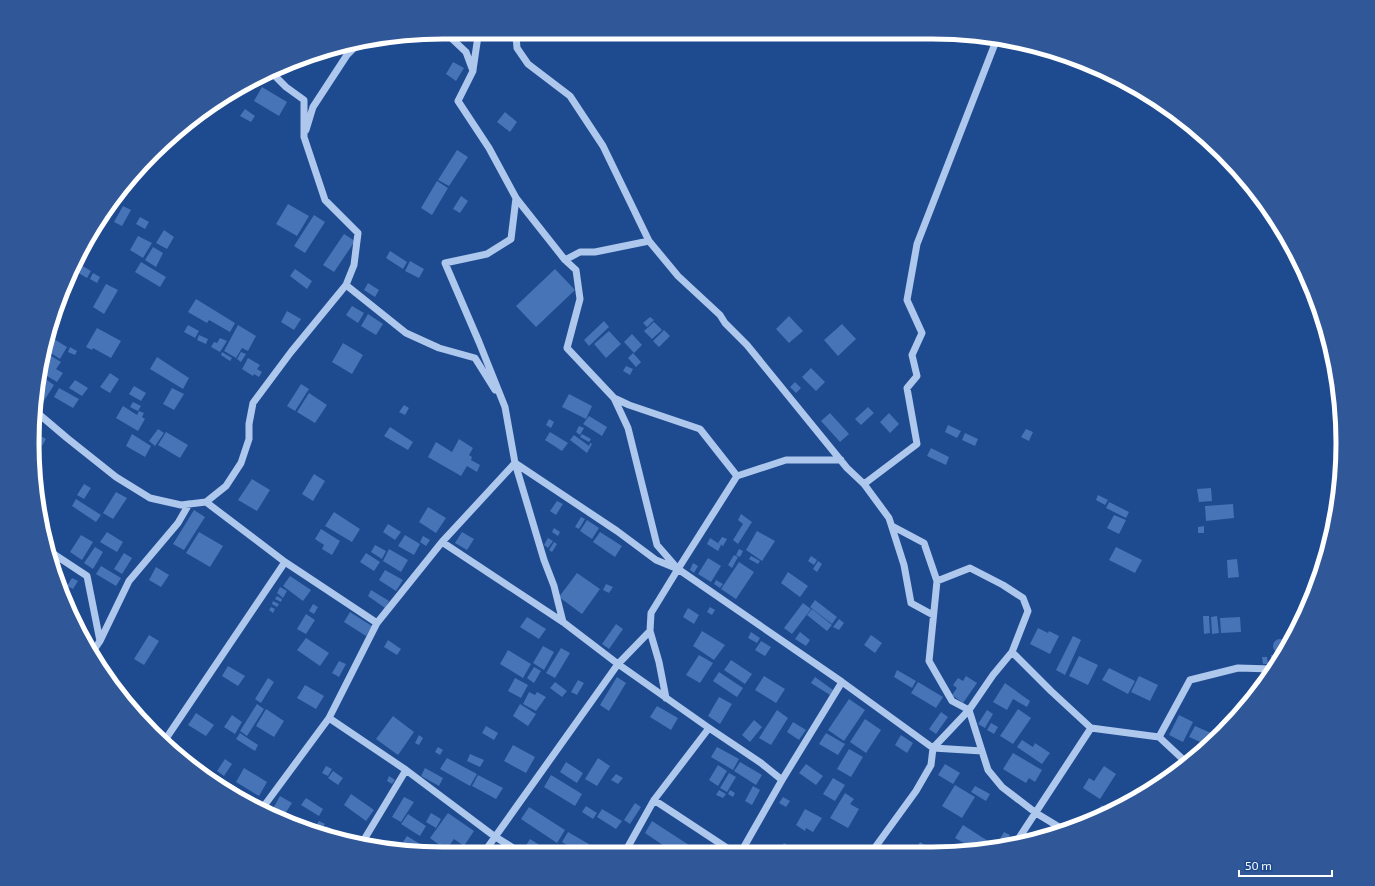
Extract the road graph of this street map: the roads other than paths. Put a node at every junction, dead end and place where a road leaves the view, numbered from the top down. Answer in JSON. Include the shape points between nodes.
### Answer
{"nodes":[{"id":1,"x":452,"y":39,"type":"edge"},
{"id":2,"x":478,"y":39,"type":"edge"},
{"id":3,"x":516,"y":39,"type":"edge"},
{"id":4,"x":995,"y":44,"type":"edge"},
{"id":5,"x":352,"y":50,"type":"edge"},
{"id":6,"x":473,"y":71,"type":"junction"},
{"id":7,"x":275,"y":76,"type":"edge"},
{"id":8,"x":304,"y":137,"type":"junction"},
{"id":9,"x":516,"y":198,"type":"junction"},
{"id":10,"x":649,"y":241,"type":"junction"},
{"id":11,"x":566,"y":260,"type":"junction"},
{"id":12,"x":346,"y":284,"type":"junction"},
{"id":13,"x":614,"y":398,"type":"junction"},
{"id":14,"x":505,"y":407,"type":"junction"},
{"id":15,"x":40,"y":415,"type":"edge"},
{"id":16,"x":841,"y":460,"type":"junction"},
{"id":17,"x":515,"y":463,"type":"junction"},
{"id":18,"x":737,"y":476,"type":"junction"},
{"id":19,"x":864,"y":484,"type":"junction"},
{"id":20,"x":206,"y":502,"type":"junction"},
{"id":21,"x":189,"y":504,"type":"junction"},
{"id":22,"x":892,"y":526,"type":"junction"},
{"id":23,"x":442,"y":542,"type":"junction"},
{"id":24,"x":55,"y":555,"type":"edge"},
{"id":25,"x":285,"y":562,"type":"junction"},
{"id":26,"x":678,"y":569,"type":"junction"},
{"id":27,"x":937,"y":581,"type":"junction"},
{"id":28,"x":933,"y":615,"type":"junction"},
{"id":29,"x":563,"y":622,"type":"junction"},
{"id":30,"x":377,"y":623,"type":"junction"},
{"id":31,"x":650,"y":631,"type":"junction"},
{"id":32,"x":100,"y":640,"type":"junction"},
{"id":33,"x":95,"y":648,"type":"edge"},
{"id":34,"x":1012,"y":652,"type":"junction"},
{"id":35,"x":618,"y":664,"type":"junction"},
{"id":36,"x":1267,"y":668,"type":"edge"},
{"id":37,"x":842,"y":682,"type":"junction"},
{"id":38,"x":666,"y":698,"type":"junction"},
{"id":39,"x":969,"y":710,"type":"junction"},
{"id":40,"x":328,"y":718,"type":"junction"},
{"id":41,"x":709,"y":728,"type":"junction"},
{"id":42,"x":1091,"y":728,"type":"junction"},
{"id":43,"x":1159,"y":737,"type":"junction"},
{"id":44,"x":167,"y":738,"type":"edge"},
{"id":45,"x":933,"y":748,"type":"junction"},
{"id":46,"x":982,"y":751,"type":"junction"},
{"id":47,"x":1183,"y":760,"type":"edge"},
{"id":48,"x":406,"y":770,"type":"junction"},
{"id":49,"x":782,"y":780,"type":"junction"},
{"id":50,"x":654,"y":800,"type":"junction"},
{"id":51,"x":265,"y":805,"type":"edge"},
{"id":52,"x":1036,"y":813,"type":"junction"},
{"id":53,"x":1059,"y":827,"type":"edge"},
{"id":54,"x":494,"y":836,"type":"junction"},
{"id":55,"x":1020,"y":837,"type":"edge"},
{"id":56,"x":364,"y":839,"type":"edge"},
{"id":57,"x":487,"y":847,"type":"edge"},
{"id":58,"x":512,"y":847,"type":"edge"},
{"id":59,"x":628,"y":847,"type":"edge"},
{"id":60,"x":725,"y":847,"type":"edge"},
{"id":61,"x":744,"y":847,"type":"edge"},
{"id":62,"x":876,"y":847,"type":"edge"}],
"edges":[{"from":1,"to":6,"type":"street","via":[[466,52]]},
{"from":2,"to":6,"type":"street"},
{"from":3,"to":10,"type":"street","via":[[517,48],[528,64],[570,96],[603,146]]},
{"from":4,"to":19,"type":"street","via":[[917,244],[907,300],[922,333],[912,355],[916,376],[907,388],[917,444]]},
{"from":5,"to":8,"type":"street","via":[[313,106]]},
{"from":6,"to":9,"type":"street","via":[[458,101],[489,148]]},
{"from":7,"to":8,"type":"street","via":[[304,100]]},
{"from":8,"to":12,"type":"street","via":[[325,200],[358,233],[354,266]]},
{"from":9,"to":11,"type":"street"},
{"from":9,"to":14,"type":"street","via":[[510,239],[487,254],[445,263]]},
{"from":10,"to":11,"type":"street","via":[[595,252],[580,252]]},
{"from":10,"to":16,"type":"street","via":[[678,276],[720,315],[747,345]]},
{"from":11,"to":13,"type":"street","via":[[576,270],[580,299],[567,348]]},
{"from":12,"to":14,"type":"street","via":[[406,333],[439,348],[475,358]]},
{"from":12,"to":20,"type":"street","via":[[253,403],[249,439],[241,463],[226,486]]},
{"from":13,"to":18,"type":"street","via":[[700,429]]},
{"from":13,"to":26,"type":"street","via":[[628,428],[657,545]]},
{"from":14,"to":17,"type":"street"},
{"from":15,"to":21,"type":"street","via":[[116,477],[150,498],[181,505]]},
{"from":16,"to":18,"type":"street","via":[[786,460]]},
{"from":16,"to":19,"type":"street"},
{"from":17,"to":23,"type":"street"},
{"from":17,"to":26,"type":"street","via":[[656,560]]},
{"from":17,"to":29,"type":"street"},
{"from":18,"to":26,"type":"street"},
{"from":19,"to":22,"type":"street"},
{"from":20,"to":21,"type":"street"},
{"from":20,"to":25,"type":"street"},
{"from":21,"to":32,"type":"street","via":[[178,523],[129,581]]},
{"from":22,"to":27,"type":"street","via":[[924,543]]},
{"from":22,"to":28,"type":"street","via":[[904,565],[911,603]]},
{"from":23,"to":29,"type":"street"},
{"from":23,"to":30,"type":"street"},
{"from":24,"to":32,"type":"street","via":[[87,576]]},
{"from":25,"to":30,"type":"street"},
{"from":25,"to":44,"type":"street"},
{"from":26,"to":31,"type":"street","via":[[651,613]]},
{"from":26,"to":37,"type":"street"},
{"from":27,"to":28,"type":"street"},
{"from":27,"to":34,"type":"street","via":[[970,568],[1023,598],[1028,611]]},
{"from":28,"to":39,"type":"street","via":[[929,661],[952,701]]},
{"from":29,"to":35,"type":"street"},
{"from":30,"to":40,"type":"street"},
{"from":31,"to":35,"type":"street"},
{"from":31,"to":38,"type":"street"},
{"from":32,"to":33,"type":"street"},
{"from":34,"to":39,"type":"street"},
{"from":34,"to":42,"type":"street"},
{"from":35,"to":38,"type":"street"},
{"from":35,"to":54,"type":"street"},
{"from":36,"to":43,"type":"street","via":[[1238,668],[1190,680]]},
{"from":37,"to":45,"type":"street"},
{"from":37,"to":49,"type":"street"},
{"from":38,"to":41,"type":"street"},
{"from":39,"to":45,"type":"street"},
{"from":39,"to":46,"type":"street"},
{"from":40,"to":48,"type":"street"},
{"from":40,"to":51,"type":"street"},
{"from":41,"to":49,"type":"street"},
{"from":41,"to":50,"type":"street"},
{"from":42,"to":43,"type":"street"},
{"from":42,"to":52,"type":"street"},
{"from":43,"to":47,"type":"street"},
{"from":45,"to":46,"type":"street"},
{"from":45,"to":62,"type":"street","via":[[931,765]]},
{"from":46,"to":52,"type":"street","via":[[988,770],[1002,787]]},
{"from":48,"to":54,"type":"street"},
{"from":48,"to":56,"type":"street"},
{"from":49,"to":61,"type":"street"},
{"from":50,"to":59,"type":"street"},
{"from":50,"to":60,"type":"street"},
{"from":52,"to":53,"type":"street"},
{"from":52,"to":55,"type":"street"},
{"from":54,"to":57,"type":"street"},
{"from":54,"to":58,"type":"street"}]}
